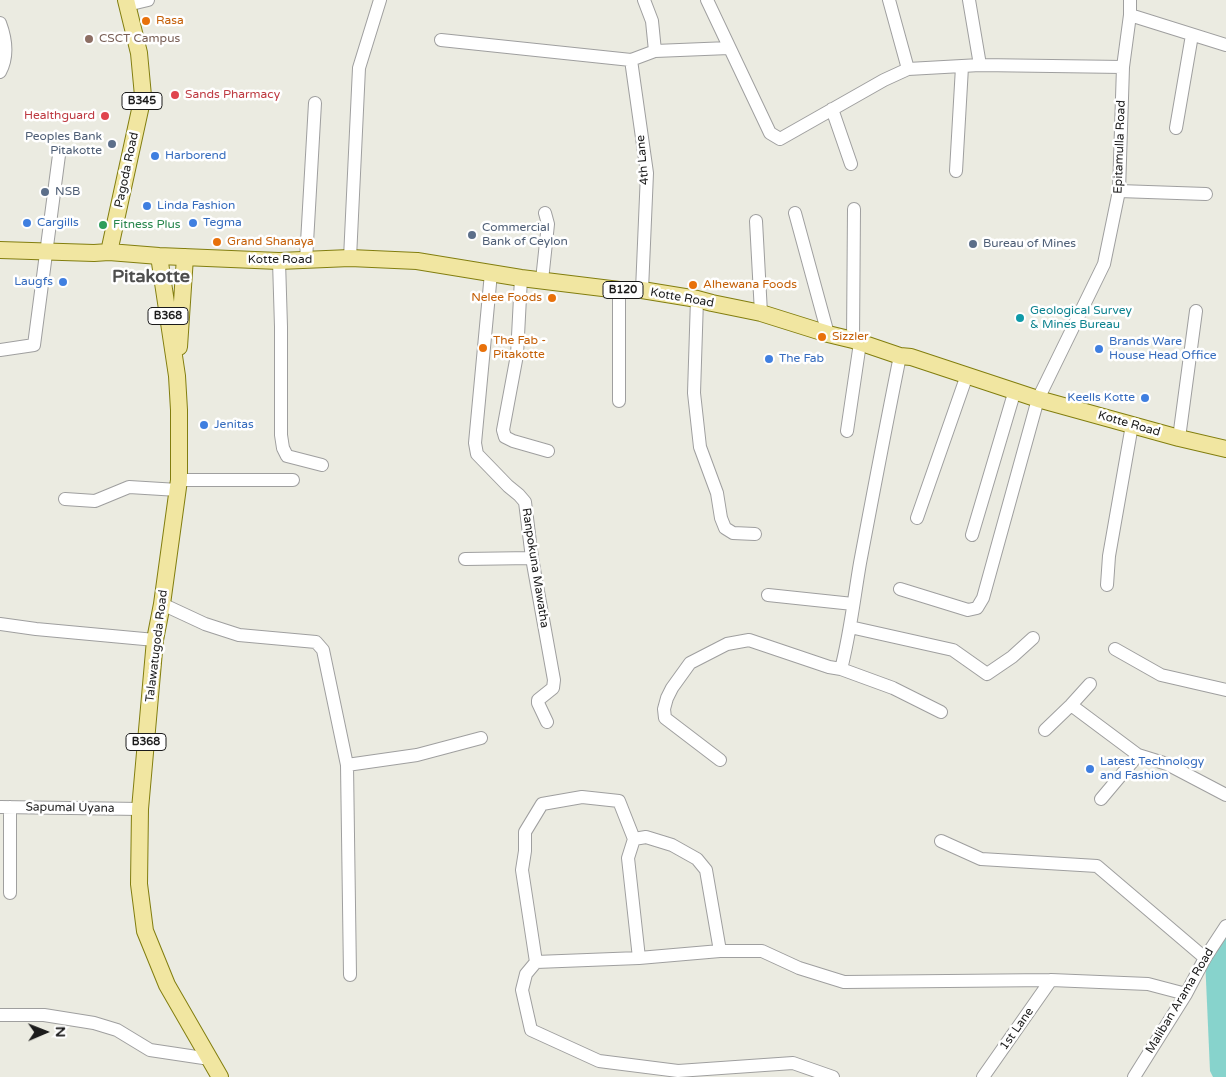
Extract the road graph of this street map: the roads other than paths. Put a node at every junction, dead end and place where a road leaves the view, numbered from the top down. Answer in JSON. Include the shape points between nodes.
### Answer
{"nodes":[{"id":1,"x":148,"y":0,"type":"edge"},
{"id":2,"x":380,"y":0,"type":"edge"},
{"id":3,"x":644,"y":0,"type":"edge"},
{"id":4,"x":707,"y":0,"type":"edge"},
{"id":5,"x":888,"y":0,"type":"edge"},
{"id":6,"x":969,"y":0,"type":"edge"},
{"id":7,"x":1130,"y":0,"type":"edge"},
{"id":8,"x":126,"y":3,"type":"edge"},
{"id":9,"x":1130,"y":15,"type":"junction"},
{"id":10,"x":0,"y":23,"type":"edge"},
{"id":11,"x":1192,"y":36,"type":"junction"},
{"id":12,"x":441,"y":40,"type":"dead end"},
{"id":13,"x":1226,"y":45,"type":"edge"},
{"id":14,"x":729,"y":48,"type":"junction"},
{"id":15,"x":655,"y":51,"type":"junction"},
{"id":16,"x":631,"y":60,"type":"junction"},
{"id":17,"x":980,"y":65,"type":"junction"},
{"id":18,"x":962,"y":67,"type":"junction"},
{"id":19,"x":1122,"y":67,"type":"junction"},
{"id":20,"x":908,"y":69,"type":"junction"},
{"id":21,"x":0,"y":72,"type":"edge"},
{"id":22,"x":315,"y":103,"type":"dead end"},
{"id":23,"x":832,"y":109,"type":"junction"},
{"id":24,"x":1176,"y":128,"type":"dead end"},
{"id":25,"x":59,"y":155,"type":"dead end"},
{"id":26,"x":851,"y":164,"type":"dead end"},
{"id":27,"x":956,"y":171,"type":"dead end"},
{"id":28,"x":1119,"y":191,"type":"junction"},
{"id":29,"x":1206,"y":194,"type":"dead end"},
{"id":30,"x":854,"y":210,"type":"dead end"},
{"id":31,"x":545,"y":213,"type":"dead end"},
{"id":32,"x":796,"y":213,"type":"dead end"},
{"id":33,"x":756,"y":221,"type":"dead end"},
{"id":34,"x":0,"y":250,"type":"edge"},
{"id":35,"x":46,"y":252,"type":"junction"},
{"id":36,"x":109,"y":252,"type":"junction"},
{"id":37,"x":159,"y":256,"type":"junction"},
{"id":38,"x":186,"y":257,"type":"junction"},
{"id":39,"x":350,"y":258,"type":"junction"},
{"id":40,"x":306,"y":260,"type":"junction"},
{"id":41,"x":279,"y":261,"type":"junction"},
{"id":42,"x":491,"y":273,"type":"junction"},
{"id":43,"x":521,"y":278,"type":"junction"},
{"id":44,"x":542,"y":280,"type":"junction"},
{"id":45,"x":619,"y":290,"type":"junction"},
{"id":46,"x":642,"y":290,"type":"junction"},
{"id":47,"x":697,"y":298,"type":"junction"},
{"id":48,"x":1196,"y":311,"type":"dead end"},
{"id":49,"x":761,"y":313,"type":"junction"},
{"id":50,"x":828,"y":334,"type":"junction"},
{"id":51,"x":857,"y":341,"type":"junction"},
{"id":52,"x":0,"y":350,"type":"edge"},
{"id":53,"x":900,"y":356,"type":"junction"},
{"id":54,"x":966,"y":375,"type":"junction"},
{"id":55,"x":177,"y":376,"type":"junction"},
{"id":56,"x":1015,"y":390,"type":"junction"},
{"id":57,"x":1038,"y":399,"type":"junction"},
{"id":58,"x":619,"y":401,"type":"dead end"},
{"id":59,"x":1132,"y":425,"type":"junction"},
{"id":60,"x":847,"y":431,"type":"dead end"},
{"id":61,"x":1178,"y":438,"type":"junction"},
{"id":62,"x":1226,"y":449,"type":"edge"},
{"id":63,"x":548,"y":450,"type":"dead end"},
{"id":64,"x":322,"y":465,"type":"dead end"},
{"id":65,"x":293,"y":480,"type":"dead end"},
{"id":66,"x":179,"y":485,"type":"junction"},
{"id":67,"x":65,"y":499,"type":"dead end"},
{"id":68,"x":918,"y":518,"type":"dead end"},
{"id":69,"x":755,"y":534,"type":"dead end"},
{"id":70,"x":972,"y":535,"type":"dead end"},
{"id":71,"x":532,"y":558,"type":"junction"},
{"id":72,"x":465,"y":559,"type":"dead end"},
{"id":73,"x":1107,"y":585,"type":"dead end"},
{"id":74,"x":900,"y":589,"type":"dead end"},
{"id":75,"x":768,"y":595,"type":"dead end"},
{"id":76,"x":162,"y":604,"type":"junction"},
{"id":77,"x":853,"y":604,"type":"junction"},
{"id":78,"x":0,"y":624,"type":"edge"},
{"id":79,"x":850,"y":627,"type":"junction"},
{"id":80,"x":1033,"y":638,"type":"dead end"},
{"id":81,"x":155,"y":640,"type":"junction"},
{"id":82,"x":1115,"y":649,"type":"dead end"},
{"id":83,"x":841,"y":669,"type":"junction"},
{"id":84,"x":1090,"y":684,"type":"dead end"},
{"id":85,"x":1226,"y":690,"type":"edge"},
{"id":86,"x":1071,"y":705,"type":"junction"},
{"id":87,"x":941,"y":712,"type":"dead end"},
{"id":88,"x":547,"y":722,"type":"dead end"},
{"id":89,"x":1045,"y":730,"type":"dead end"},
{"id":90,"x":481,"y":738,"type":"dead end"},
{"id":91,"x":1138,"y":755,"type":"junction"},
{"id":92,"x":720,"y":760,"type":"dead end"},
{"id":93,"x":348,"y":765,"type":"junction"},
{"id":94,"x":1226,"y":795,"type":"edge"},
{"id":95,"x":1101,"y":799,"type":"dead end"},
{"id":96,"x":5,"y":807,"type":"edge"},
{"id":97,"x":140,"y":809,"type":"junction"},
{"id":98,"x":634,"y":839,"type":"junction"},
{"id":99,"x":942,"y":841,"type":"dead end"},
{"id":100,"x":10,"y":893,"type":"dead end"},
{"id":101,"x":1226,"y":926,"type":"edge"},
{"id":102,"x":720,"y":951,"type":"junction"},
{"id":103,"x":640,"y":958,"type":"junction"},
{"id":104,"x":1205,"y":958,"type":"junction"},
{"id":105,"x":536,"y":962,"type":"junction"},
{"id":106,"x":350,"y":975,"type":"dead end"},
{"id":107,"x":1051,"y":980,"type":"junction"},
{"id":108,"x":1186,"y":994,"type":"junction"},
{"id":109,"x":0,"y":1015,"type":"edge"},
{"id":110,"x":210,"y":1059,"type":"junction"},
{"id":111,"x":220,"y":1077,"type":"edge"},
{"id":112,"x":833,"y":1077,"type":"edge"},
{"id":113,"x":983,"y":1077,"type":"edge"},
{"id":114,"x":1134,"y":1077,"type":"edge"}],
"edges":[{"from":1,"to":8,"type":"street"},
{"from":2,"to":39,"type":"street","via":[[359,68]]},
{"from":3,"to":15,"type":"street","via":[[652,21]]},
{"from":4,"to":14,"type":"street"},
{"from":5,"to":20,"type":"street"},
{"from":6,"to":17,"type":"street"},
{"from":7,"to":9,"type":"street","name":"Epitamulla Road"},
{"from":8,"to":36,"type":"main road","name":"Pagoda Road","number":"B345","via":[[139,53],[144,96]]},
{"from":9,"to":11,"type":"street"},
{"from":9,"to":19,"type":"street","name":"Epitamulla Road"},
{"from":10,"to":21,"type":"street","via":[[5,63]]},
{"from":11,"to":13,"type":"street"},
{"from":11,"to":24,"type":"street"},
{"from":12,"to":16,"type":"street"},
{"from":14,"to":15,"type":"street"},
{"from":14,"to":23,"type":"street","via":[[770,134],[780,139]]},
{"from":15,"to":16,"type":"street"},
{"from":16,"to":46,"type":"street","name":"4th Lane","via":[[646,173]]},
{"from":17,"to":18,"type":"street"},
{"from":17,"to":19,"type":"street"},
{"from":18,"to":20,"type":"street"},
{"from":18,"to":27,"type":"street"},
{"from":19,"to":28,"type":"street","name":"Epitamulla Road"},
{"from":20,"to":23,"type":"street"},
{"from":22,"to":40,"type":"street"},
{"from":23,"to":26,"type":"street"},
{"from":25,"to":35,"type":"street"},
{"from":28,"to":29,"type":"street"},
{"from":28,"to":57,"type":"street","name":"Epitamulla Road","via":[[1104,264]]},
{"from":30,"to":51,"type":"street"},
{"from":31,"to":44,"type":"street","via":[[548,224]]},
{"from":32,"to":50,"type":"street"},
{"from":33,"to":49,"type":"street"},
{"from":34,"to":35,"type":"main road","name":"Kotte Road","number":"B120"},
{"from":35,"to":36,"type":"main road","name":"Kotte Road","number":"B120"},
{"from":35,"to":52,"type":"street","via":[[34,345]]},
{"from":36,"to":37,"type":"main road","name":"Kotte Road","number":"B120"},
{"from":37,"to":38,"type":"main road","name":"Kotte Road","number":"B120"},
{"from":37,"to":55,"type":"main road","name":"Talawatugoda Road","number":"B368"},
{"from":38,"to":41,"type":"main road","name":"Kotte Road","number":"B120"},
{"from":38,"to":55,"type":"main road","name":"Talawatugoda Road","number":"B368"},
{"from":39,"to":40,"type":"main road","name":"Kotte Road","number":"B120"},
{"from":39,"to":42,"type":"main road","name":"Kotte Road","number":"B120","via":[[417,261]]},
{"from":40,"to":41,"type":"main road","name":"Kotte Road","number":"B120"},
{"from":41,"to":64,"type":"street","via":[[283,448],[288,456]]},
{"from":42,"to":43,"type":"main road","name":"Kotte Road","number":"B120"},
{"from":42,"to":71,"type":"street","name":"Ranpokuna Mawatha","via":[[475,443],[477,454],[525,502]]},
{"from":43,"to":44,"type":"main road","name":"Kotte Road","number":"B120"},
{"from":43,"to":63,"type":"street","via":[[517,355],[503,430],[505,437],[513,441]]},
{"from":44,"to":45,"type":"main road","name":"Kotte Road","number":"B120"},
{"from":45,"to":46,"type":"main road","name":"Kotte Road","number":"B120"},
{"from":45,"to":58,"type":"street"},
{"from":46,"to":47,"type":"main road","name":"Kotte Road","number":"B120"},
{"from":47,"to":49,"type":"main road","name":"Kotte Road","number":"B120"},
{"from":47,"to":69,"type":"street","via":[[694,393],[700,447],[718,493],[725,528],[733,533]]},
{"from":48,"to":61,"type":"street"},
{"from":49,"to":50,"type":"main road","name":"Kotte Road","number":"B120"},
{"from":50,"to":51,"type":"main road","name":"Kotte Road","number":"B120"},
{"from":51,"to":53,"type":"main road","name":"Kotte Road","number":"B120"},
{"from":51,"to":60,"type":"street"},
{"from":53,"to":54,"type":"main road","name":"Kotte Road","number":"B120"},
{"from":53,"to":77,"type":"street"},
{"from":54,"to":56,"type":"main road","name":"Kotte Road","number":"B120"},
{"from":54,"to":68,"type":"street"},
{"from":55,"to":66,"type":"main road","name":"Talawatugoda Road","number":"B368"},
{"from":56,"to":57,"type":"main road","name":"Kotte Road","number":"B120"},
{"from":56,"to":70,"type":"street"},
{"from":57,"to":59,"type":"main road","name":"Kotte Road","number":"B120"},
{"from":57,"to":74,"type":"street","name":"Epitamulla Road","via":[[983,598],[977,608],[968,610]]},
{"from":59,"to":61,"type":"main road","name":"Kotte Road","number":"B120"},
{"from":59,"to":73,"type":"street"},
{"from":61,"to":62,"type":"main road","name":"Kotte Road","number":"B120"},
{"from":65,"to":66,"type":"street"},
{"from":66,"to":67,"type":"street","via":[[129,487],[95,501]]},
{"from":66,"to":76,"type":"main road","name":"Talawatugoda Road","number":"B368"},
{"from":71,"to":72,"type":"street"},
{"from":71,"to":88,"type":"street","name":"Ranpokuna Mawatha","via":[[554,680],[553,688],[538,700]]},
{"from":75,"to":77,"type":"street"},
{"from":76,"to":81,"type":"main road","name":"Talawatugoda Road","number":"B368"},
{"from":76,"to":93,"type":"street","via":[[239,635],[316,642],[323,650]]},
{"from":77,"to":79,"type":"street"},
{"from":78,"to":81,"type":"street"},
{"from":79,"to":80,"type":"street","via":[[953,650],[987,674]]},
{"from":79,"to":83,"type":"street"},
{"from":81,"to":97,"type":"main road","name":"Talawatugoda Road","number":"B368"},
{"from":82,"to":85,"type":"street","via":[[1161,675]]},
{"from":83,"to":87,"type":"street","via":[[893,688]]},
{"from":83,"to":92,"type":"street","via":[[748,640],[726,644],[690,663],[667,698],[665,718]]},
{"from":84,"to":86,"type":"street"},
{"from":86,"to":89,"type":"street"},
{"from":86,"to":91,"type":"street"},
{"from":90,"to":93,"type":"street","via":[[417,755]]},
{"from":91,"to":94,"type":"street","via":[[1167,764]]},
{"from":91,"to":95,"type":"street"},
{"from":93,"to":106,"type":"street"},
{"from":96,"to":97,"type":"street","name":"Sapumal Uyana"},
{"from":96,"to":100,"type":"street"},
{"from":97,"to":110,"type":"main road","name":"Talawatugoda Road","number":"B368","via":[[139,884],[145,931],[167,985]]},
{"from":98,"to":102,"type":"street","via":[[646,837],[672,844],[697,859],[706,870]]},
{"from":98,"to":103,"type":"street","via":[[628,858]]},
{"from":98,"to":105,"type":"street","via":[[619,801],[582,798],[542,804],[525,832],[522,870]]},
{"from":99,"to":104,"type":"street","via":[[981,859],[1097,866]]},
{"from":101,"to":104,"type":"street","name":"Maliban Arama Road"},
{"from":102,"to":103,"type":"street"},
{"from":102,"to":107,"type":"street","via":[[762,951],[799,968],[844,982]]},
{"from":103,"to":105,"type":"street"},
{"from":104,"to":108,"type":"street","name":"Maliban Arama Road"},
{"from":105,"to":112,"type":"street","via":[[526,974],[522,990],[532,1030],[599,1061],[678,1071],[793,1063]]},
{"from":107,"to":108,"type":"street","via":[[1148,984]]},
{"from":107,"to":113,"type":"street","name":"1st Lane"},
{"from":108,"to":114,"type":"street","name":"Maliban Arama Road"},
{"from":109,"to":110,"type":"street","via":[[44,1015],[94,1023],[117,1030],[150,1050]]},
{"from":110,"to":111,"type":"main road","name":"Talawatugoda Road","number":"B368"}]}
